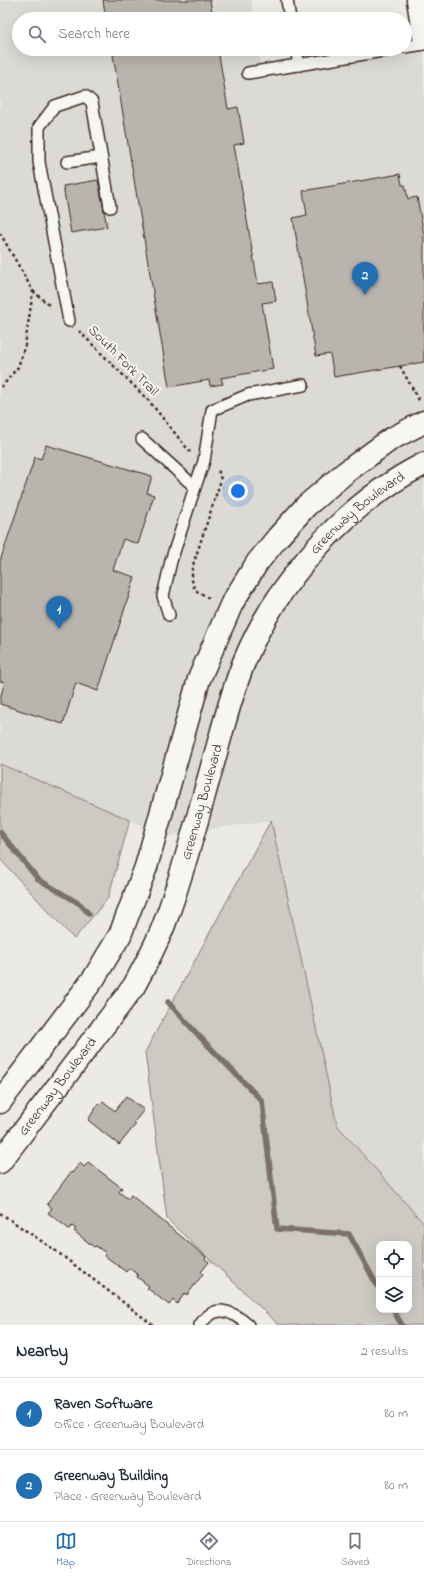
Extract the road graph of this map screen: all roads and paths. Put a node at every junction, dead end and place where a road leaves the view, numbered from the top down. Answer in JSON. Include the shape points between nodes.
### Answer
{"nodes":[{"id":1,"x":287,"y":0,"type":"edge"},
{"id":2,"x":418,"y":0,"type":"edge"},
{"id":3,"x":289,"y":12,"type":"edge"},
{"id":4,"x":424,"y":37,"type":"edge"},
{"id":5,"x":424,"y":44,"type":"edge"},
{"id":6,"x":412,"y":46,"type":"edge"},
{"id":7,"x":297,"y":56,"type":"edge"},
{"id":8,"x":353,"y":56,"type":"edge"},
{"id":9,"x":299,"y":65,"type":"junction"},
{"id":10,"x":248,"y":73,"type":"dead end"},
{"id":11,"x":101,"y":157,"type":"junction"},
{"id":12,"x":67,"y":162,"type":"dead end"},
{"id":13,"x":110,"y":207,"type":"dead end"},
{"id":14,"x":0,"y":233,"type":"edge"},
{"id":15,"x":1,"y":238,"type":"edge"},
{"id":16,"x":33,"y":291,"type":"junction"},
{"id":17,"x":69,"y":321,"type":"junction"},
{"id":18,"x":400,"y":366,"type":"dead end"},
{"id":19,"x":303,"y":385,"type":"dead end"},
{"id":20,"x":0,"y":389,"type":"edge"},
{"id":21,"x":422,"y":412,"type":"edge"},
{"id":22,"x":142,"y":439,"type":"dead end"},
{"id":23,"x":191,"y":453,"type":"dead end"},
{"id":24,"x":424,"y":464,"type":"edge"},
{"id":25,"x":218,"y":469,"type":"dead end"},
{"id":26,"x":195,"y":487,"type":"junction"},
{"id":27,"x":209,"y":598,"type":"dead end"},
{"id":28,"x":169,"y":615,"type":"dead end"},
{"id":29,"x":0,"y":1102,"type":"edge"},
{"id":30,"x":0,"y":1162,"type":"edge"},
{"id":31,"x":0,"y":1213,"type":"edge"},
{"id":32,"x":153,"y":1325,"type":"edge"},
{"id":33,"x":200,"y":1325,"type":"edge"},
{"id":34,"x":248,"y":1325,"type":"edge"}],
"edges":[{"from":1,"to":3,"type":"lane"},
{"from":2,"to":4,"type":"street"},
{"from":5,"to":6,"type":"lane"},
{"from":7,"to":9,"type":"lane"},
{"from":8,"to":9,"type":"lane"},
{"from":9,"to":10,"type":"lane"},
{"from":11,"to":12,"type":"lane"},
{"from":11,"to":13,"type":"lane"},
{"from":11,"to":17,"type":"lane","via":[[92,102],[85,96],[55,106],[39,127],[39,162]]},
{"from":14,"to":15,"type":"path","name":"South Fork Trail"},
{"from":15,"to":16,"type":"path","name":"South Fork Trail"},
{"from":16,"to":17,"type":"path","name":"South Fork Trail"},
{"from":16,"to":20,"type":"path","via":[[25,345],[18,367]]},
{"from":17,"to":23,"type":"path","name":"South Fork Trail","via":[[149,401]]},
{"from":18,"to":21,"type":"path"},
{"from":19,"to":26,"type":"lane","via":[[248,395],[212,410],[204,461]]},
{"from":21,"to":29,"type":"street","via":[[306,506],[257,563],[232,603],[199,679],[146,867],[120,935],[94,978]]},
{"from":22,"to":26,"type":"lane"},
{"from":24,"to":30,"type":"street","name":"Greenway Boulevard","via":[[378,492],[340,524],[302,565],[271,609],[244,661],[178,885],[165,924],[151,954],[134,986]]},
{"from":25,"to":27,"type":"path","via":[[221,480],[192,568],[195,590]]},
{"from":26,"to":28,"type":"lane","via":[[171,561],[163,596]]},
{"from":31,"to":32,"type":"path","via":[[56,1251]]},
{"from":33,"to":34,"type":"lane","via":[[209,1315],[224,1311],[234,1314]]}]}
